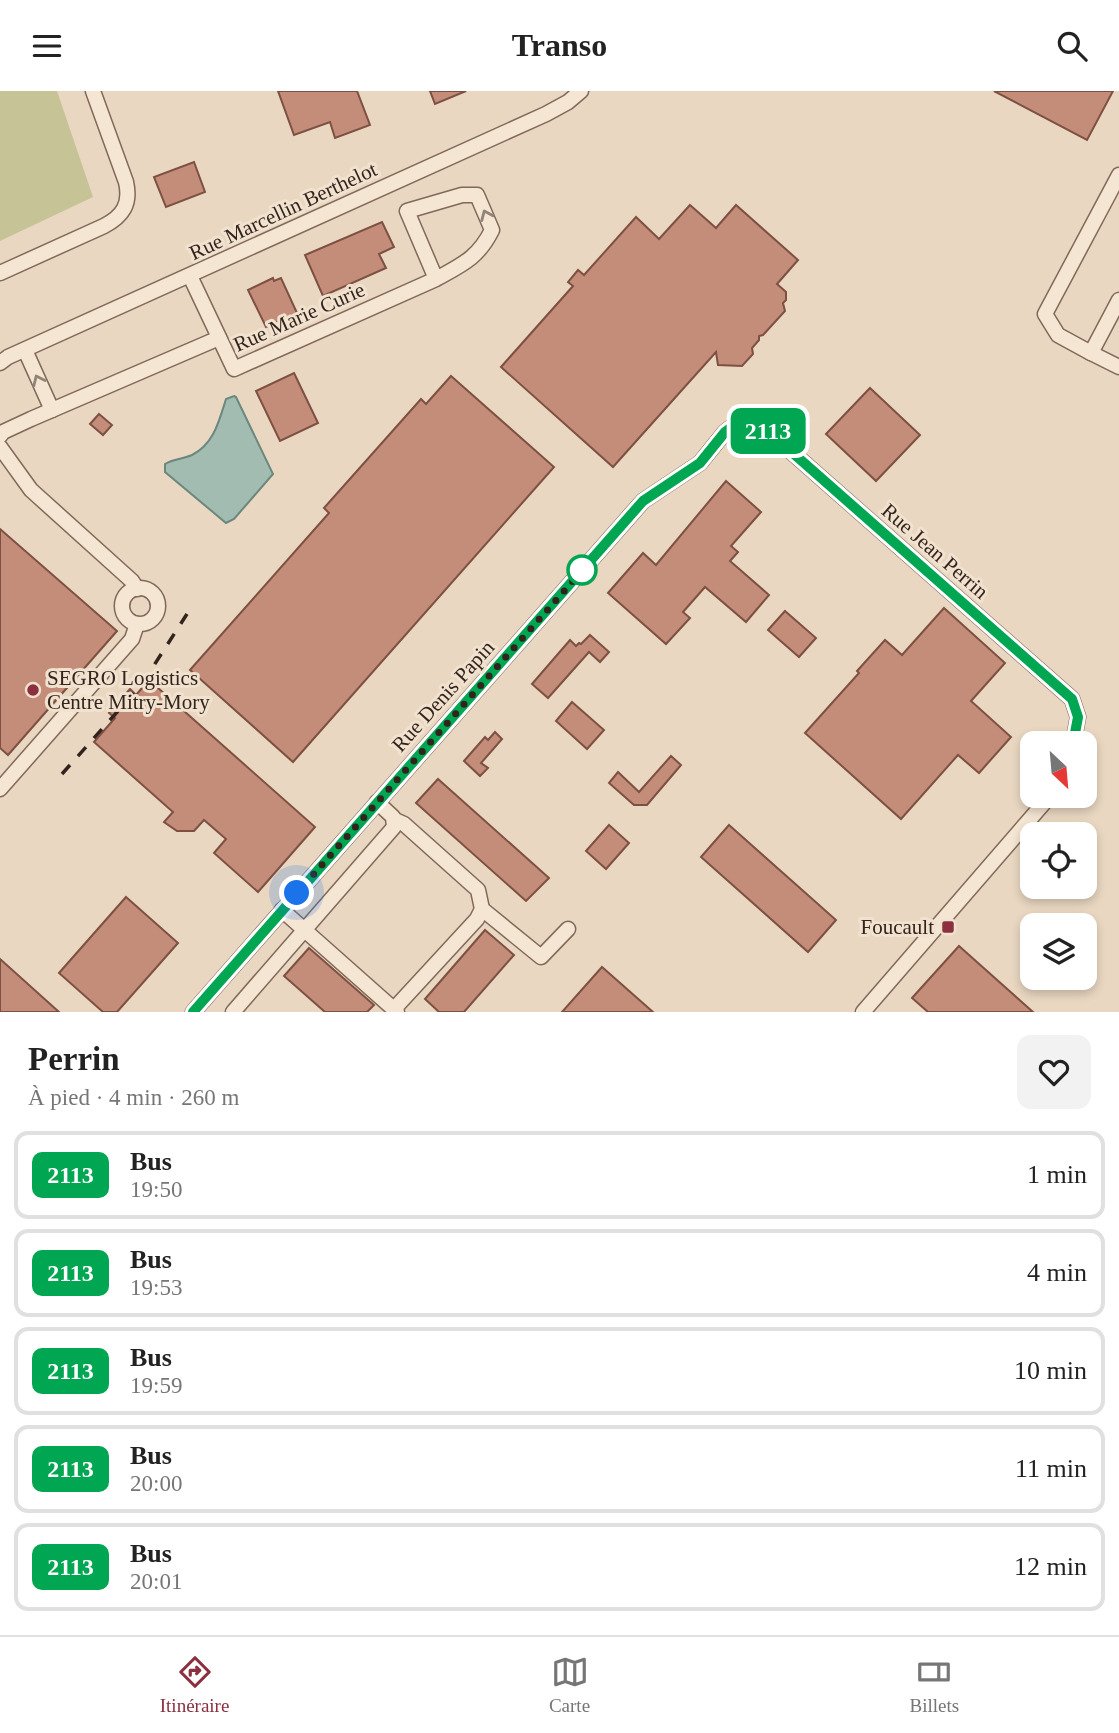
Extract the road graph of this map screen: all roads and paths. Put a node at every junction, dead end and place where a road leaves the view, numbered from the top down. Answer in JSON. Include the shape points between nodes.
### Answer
{"nodes":[{"id":1,"x":93,"y":91,"type":"edge"},
{"id":2,"x":581,"y":91,"type":"edge"},
{"id":3,"x":1119,"y":175,"type":"edge"},
{"id":4,"x":0,"y":273,"type":"edge"},
{"id":5,"x":190,"y":276,"type":"junction"},
{"id":6,"x":436,"y":279,"type":"junction"},
{"id":7,"x":1119,"y":300,"type":"edge"},
{"id":8,"x":219,"y":338,"type":"junction"},
{"id":9,"x":24,"y":350,"type":"junction"},
{"id":10,"x":1091,"y":353,"type":"junction"},
{"id":11,"x":0,"y":363,"type":"edge"},
{"id":12,"x":1119,"y":367,"type":"edge"},
{"id":13,"x":52,"y":410,"type":"junction"},
{"id":14,"x":737,"y":423,"type":"joint"},
{"id":15,"x":0,"y":436,"type":"edge"},
{"id":16,"x":0,"y":447,"type":"edge"},
{"id":17,"x":137,"y":589,"type":"junction"},
{"id":18,"x":137,"y":624,"type":"junction"},
{"id":19,"x":1076,"y":731,"type":"edge"},
{"id":20,"x":0,"y":789,"type":"edge"},
{"id":21,"x":377,"y":802,"type":"junction"},
{"id":22,"x":1039,"y":809,"type":"edge"},
{"id":23,"x":395,"y":820,"type":"junction"},
{"id":24,"x":482,"y":909,"type":"junction"},
{"id":25,"x":282,"y":910,"type":"junction"},
{"id":26,"x":568,"y":929,"type":"dead end"},
{"id":27,"x":305,"y":931,"type":"junction"},
{"id":28,"x":870,"y":1010,"type":"edge"},
{"id":29,"x":396,"y":1011,"type":"edge"},
{"id":30,"x":193,"y":1012,"type":"edge"},
{"id":31,"x":233,"y":1012,"type":"edge"}],
"edges":[{"from":1,"to":4,"type":"street","via":[[126,182],[127,206],[104,226]]},
{"from":2,"to":5,"type":"street","name":"Rue Marcellin Berthelot","via":[[546,114]]},
{"from":3,"to":10,"type":"street","via":[[1045,314],[1058,335]]},
{"from":5,"to":8,"type":"street","name":"Rue Marie Curie"},
{"from":5,"to":9,"type":"street","name":"Rue Marcellin Berthelot"},
{"from":6,"to":6,"type":"street","one_way":true,"via":[[469,261],[492,230],[477,195],[407,211]]},
{"from":6,"to":8,"type":"street","name":"Rue Marie Curie","via":[[234,369]]},
{"from":7,"to":10,"type":"street"},
{"from":8,"to":13,"type":"street"},
{"from":9,"to":11,"type":"street","name":"Rue Marcellin Berthelot"},
{"from":13,"to":9,"type":"street","one_way":true},
{"from":10,"to":12,"type":"street"},
{"from":13,"to":15,"type":"street"},
{"from":14,"to":19,"type":"street","name":"Rue Jean Perrin","via":[[761,425],[1072,699],[1078,717]]},
{"from":14,"to":21,"type":"street","name":"Rue Denis Papin","via":[[700,463],[643,501]]},
{"from":16,"to":17,"type":"street","via":[[31,490]]},
{"from":17,"to":18,"type":"street","via":[[125,598],[123,608],[127,618]]},
{"from":17,"to":18,"type":"street","via":[[152,593],[158,609],[148,622]]},
{"from":18,"to":20,"type":"street","via":[[132,639]]},
{"from":21,"to":23,"type":"street"},
{"from":21,"to":25,"type":"street","name":"Rue Denis Papin"},
{"from":22,"to":28,"type":"street"},
{"from":23,"to":24,"type":"street","via":[[478,890]]},
{"from":23,"to":27,"type":"street","via":[[394,827]]},
{"from":24,"to":26,"type":"street","via":[[541,957]]},
{"from":24,"to":29,"type":"street"},
{"from":25,"to":27,"type":"street"},
{"from":25,"to":30,"type":"street","name":"Rue Denis Papin"},
{"from":27,"to":29,"type":"street"},
{"from":27,"to":31,"type":"street"}]}
